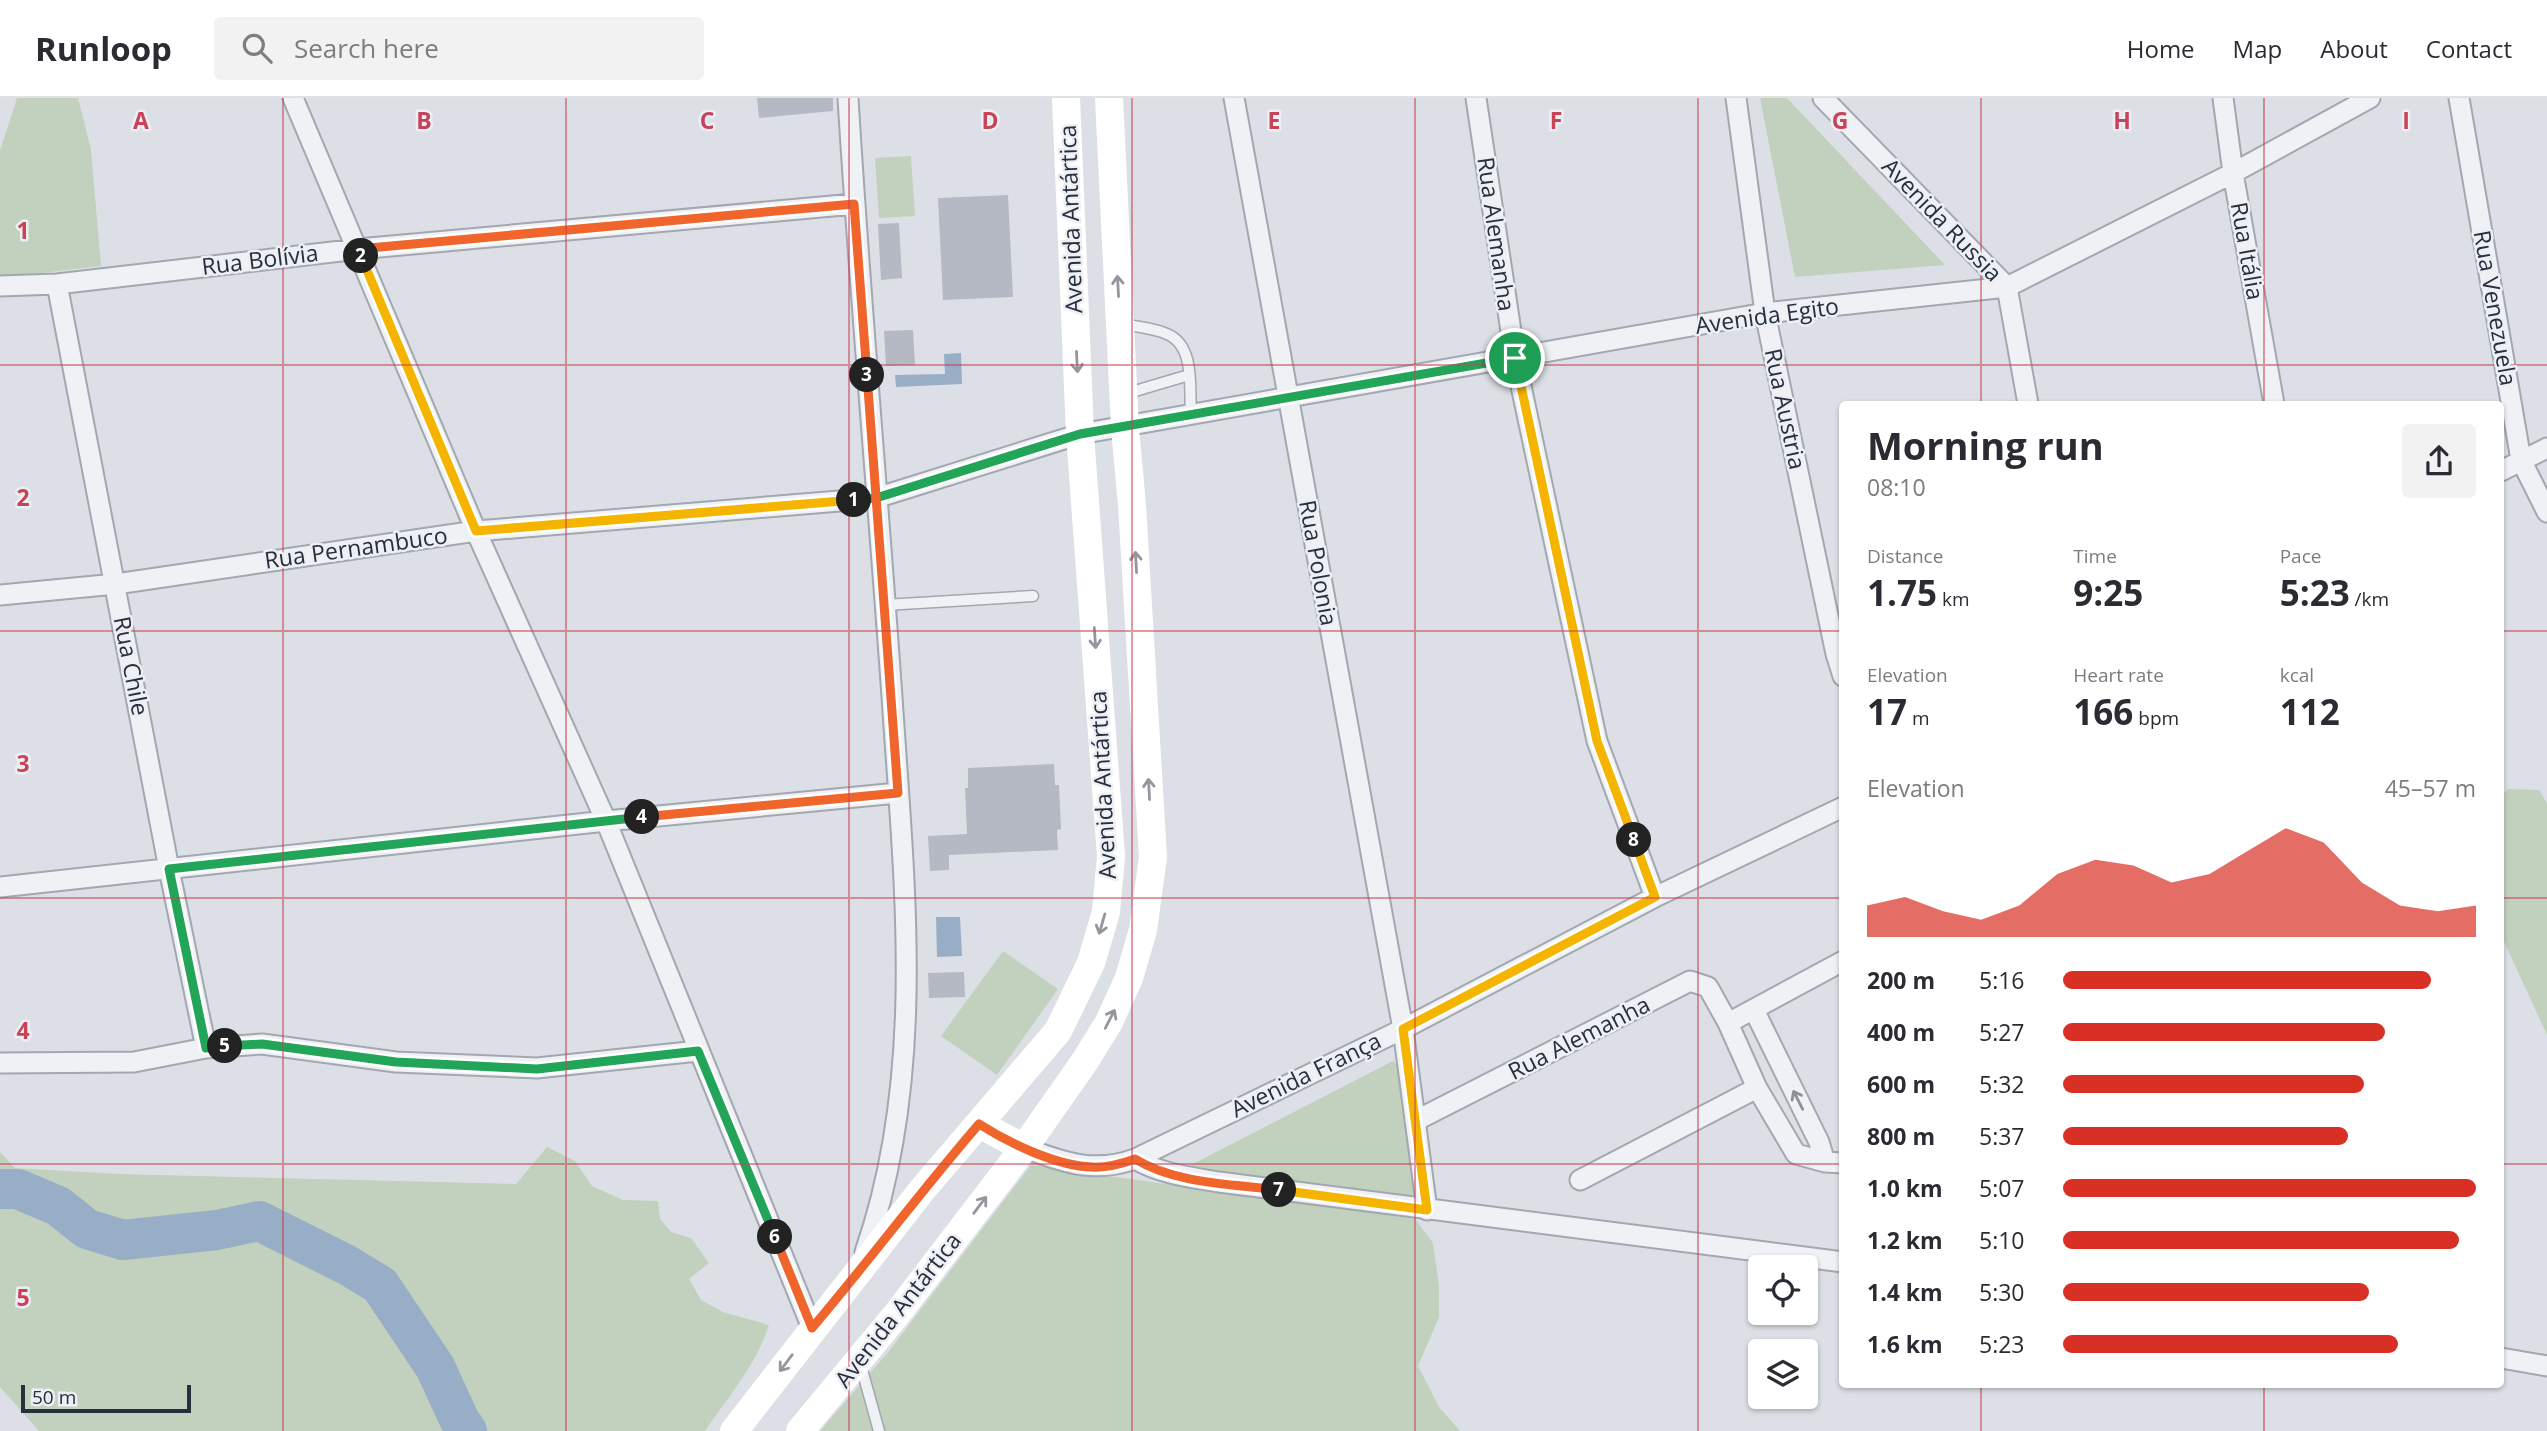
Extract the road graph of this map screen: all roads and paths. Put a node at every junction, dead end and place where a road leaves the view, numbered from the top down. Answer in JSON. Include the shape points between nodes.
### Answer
{"nodes":[{"id":1,"x":293,"y":98,"type":"edge"},
{"id":2,"x":848,"y":98,"type":"edge"},
{"id":3,"x":1066,"y":98,"type":"edge"},
{"id":4,"x":1109,"y":98,"type":"edge"},
{"id":5,"x":1234,"y":98,"type":"edge"},
{"id":6,"x":1476,"y":98,"type":"edge"},
{"id":7,"x":1736,"y":98,"type":"edge"},
{"id":8,"x":1823,"y":98,"type":"edge"},
{"id":9,"x":2223,"y":98,"type":"edge"},
{"id":10,"x":2370,"y":98,"type":"edge"},
{"id":11,"x":2459,"y":98,"type":"edge"},
{"id":12,"x":2233,"y":173,"type":"junction"},
{"id":13,"x":854,"y":204,"type":"junction"},
{"id":14,"x":358,"y":249,"type":"junction"},
{"id":15,"x":58,"y":284,"type":"junction"},
{"id":16,"x":0,"y":286,"type":"edge"},
{"id":17,"x":2007,"y":287,"type":"junction"},
{"id":18,"x":1765,"y":313,"type":"junction"},
{"id":19,"x":1120,"y":324,"type":"junction"},
{"id":20,"x":1515,"y":358,"type":"junction"},
{"id":21,"x":1189,"y":375,"type":"junction"},
{"id":22,"x":1124,"y":394,"type":"junction"},
{"id":23,"x":1288,"y":397,"type":"junction"},
{"id":24,"x":2027,"y":401,"type":"edge"},
{"id":25,"x":2273,"y":401,"type":"edge"},
{"id":26,"x":1191,"y":416,"type":"junction"},
{"id":27,"x":1125,"y":428,"type":"junction"},
{"id":28,"x":1080,"y":434,"type":"junction"},
{"id":29,"x":2547,"y":447,"type":"edge"},
{"id":30,"x":2521,"y":460,"type":"junction"},
{"id":31,"x":2504,"y":469,"type":"edge"},
{"id":32,"x":876,"y":498,"type":"junction"},
{"id":33,"x":2547,"y":512,"type":"edge"},
{"id":34,"x":476,"y":531,"type":"junction"},
{"id":35,"x":116,"y":584,"type":"junction"},
{"id":36,"x":0,"y":595,"type":"edge"},
{"id":37,"x":1032,"y":596,"type":"dead end"},
{"id":38,"x":885,"y":605,"type":"junction"},
{"id":39,"x":1839,"y":663,"type":"edge"},
{"id":40,"x":898,"y":793,"type":"junction"},
{"id":41,"x":1839,"y":809,"type":"edge"},
{"id":42,"x":606,"y":821,"type":"junction"},
{"id":43,"x":169,"y":869,"type":"junction"},
{"id":44,"x":0,"y":887,"type":"edge"},
{"id":45,"x":1655,"y":897,"type":"junction"},
{"id":46,"x":1839,"y":963,"type":"edge"},
{"id":47,"x":1754,"y":1010,"type":"junction"},
{"id":48,"x":1728,"y":1023,"type":"junction"},
{"id":49,"x":1403,"y":1029,"type":"junction"},
{"id":50,"x":206,"y":1048,"type":"junction"},
{"id":51,"x":698,"y":1051,"type":"junction"},
{"id":52,"x":0,"y":1063,"type":"edge"},
{"id":53,"x":1757,"y":1088,"type":"junction"},
{"id":54,"x":1415,"y":1121,"type":"junction"},
{"id":55,"x":979,"y":1124,"type":"junction"},
{"id":56,"x":1024,"y":1148,"type":"junction"},
{"id":57,"x":1135,"y":1159,"type":"junction"},
{"id":58,"x":1834,"y":1163,"type":"edge"},
{"id":59,"x":1580,"y":1180,"type":"dead end"},
{"id":60,"x":1427,"y":1210,"type":"junction"},
{"id":61,"x":1839,"y":1262,"type":"edge"},
{"id":62,"x":858,"y":1274,"type":"junction"},
{"id":63,"x":812,"y":1328,"type":"junction"},
{"id":64,"x":859,"y":1359,"type":"junction"},
{"id":65,"x":2504,"y":1359,"type":"edge"},
{"id":66,"x":2547,"y":1366,"type":"edge"},
{"id":67,"x":734,"y":1431,"type":"edge"},
{"id":68,"x":800,"y":1431,"type":"edge"},
{"id":69,"x":879,"y":1431,"type":"edge"}],
"edges":[{"from":1,"to":14,"type":"street"},
{"from":2,"to":13,"type":"street"},
{"from":3,"to":28,"type":"main road","name":"Avenida Antártica","one_way":true},
{"from":19,"to":4,"type":"main road","name":"Avenida Antártica","one_way":true},
{"from":5,"to":23,"type":"street","name":"Rua Polonia"},
{"from":6,"to":20,"type":"street","name":"Rua Alemanha"},
{"from":7,"to":18,"type":"street","name":"Rua Austria"},
{"from":8,"to":17,"type":"street","name":"Avenida Russia"},
{"from":9,"to":12,"type":"street","name":"Rua Itália"},
{"from":10,"to":12,"type":"street","name":"Avenida Egito"},
{"from":11,"to":30,"type":"street","name":"Rua Venezuela"},
{"from":12,"to":17,"type":"street","name":"Avenida Egito"},
{"from":12,"to":25,"type":"street","name":"Rua Itália"},
{"from":13,"to":14,"type":"street","name":"Rua Bolívia"},
{"from":13,"to":32,"type":"street"},
{"from":14,"to":15,"type":"street","name":"Rua Bolívia"},
{"from":14,"to":34,"type":"street"},
{"from":15,"to":16,"type":"street","name":"Rua Bolívia"},
{"from":15,"to":35,"type":"street","name":"Rua Chile"},
{"from":17,"to":18,"type":"street","name":"Avenida Egito"},
{"from":17,"to":24,"type":"street","name":"Avenida Russia"},
{"from":18,"to":20,"type":"street","name":"Avenida Egito"},
{"from":18,"to":39,"type":"street","name":"Rua Austria"},
{"from":19,"to":21,"type":"lane","via":[[1167,334],[1178,341],[1188,356]]},
{"from":19,"to":22,"type":"main road","name":"Avenida Antártica"},
{"from":20,"to":23,"type":"street","name":"Avenida Egito"},
{"from":20,"to":45,"type":"street","name":"Rua Alemanha","via":[[1597,741]]},
{"from":21,"to":22,"type":"lane"},
{"from":21,"to":26,"type":"lane"},
{"from":22,"to":27,"type":"main road","name":"Avenida Antártica"},
{"from":23,"to":26,"type":"street","name":"Avenida Egito"},
{"from":23,"to":49,"type":"street","name":"Rua Polonia"},
{"from":26,"to":27,"type":"street","name":"Avenida Egito"},
{"from":27,"to":28,"type":"street","name":"Avenida Egito"},
{"from":56,"to":27,"type":"main road","name":"Avenida Antártica","one_way":true,"via":[[1109,1022],[1129,978],[1143,930],[1153,857]]},
{"from":28,"to":32,"type":"street","name":"Rua Pernambuco"},
{"from":28,"to":55,"type":"main road","name":"Avenida Antártica","one_way":true,"via":[[1111,856],[1106,912],[1091,963],[1058,1031]]},
{"from":29,"to":30,"type":"street"},
{"from":30,"to":31,"type":"street"},
{"from":30,"to":33,"type":"street","name":"Rua Venezuela"},
{"from":32,"to":34,"type":"street","name":"Rua Pernambuco"},
{"from":32,"to":38,"type":"street"},
{"from":34,"to":35,"type":"street","name":"Rua Pernambuco"},
{"from":34,"to":42,"type":"street"},
{"from":35,"to":36,"type":"street","name":"Rua Pernambuco"},
{"from":35,"to":43,"type":"street","name":"Rua Chile"},
{"from":37,"to":38,"type":"lane"},
{"from":38,"to":40,"type":"street"},
{"from":40,"to":42,"type":"street"},
{"from":40,"to":62,"type":"street","via":[[908,976],[899,1106],[887,1178]]},
{"from":41,"to":45,"type":"street","name":"Avenida França"},
{"from":42,"to":43,"type":"street"},
{"from":42,"to":51,"type":"street"},
{"from":43,"to":44,"type":"street"},
{"from":43,"to":50,"type":"street","name":"Rua Chile"},
{"from":45,"to":49,"type":"street","name":"Avenida França"},
{"from":46,"to":47,"type":"street"},
{"from":47,"to":48,"type":"street"},
{"from":58,"to":47,"type":"street","name":"Rua Alemanha","one_way":true,"via":[[1819,1142]]},
{"from":48,"to":53,"type":"street","name":"Rua Alemanha"},
{"from":48,"to":54,"type":"street","name":"Rua Alemanha","via":[[1708,987],[1690,981]]},
{"from":49,"to":54,"type":"street"},
{"from":49,"to":57,"type":"street","name":"Avenida França"},
{"from":50,"to":51,"type":"street","via":[[262,1044],[396,1062],[537,1069]]},
{"from":50,"to":52,"type":"street","via":[[134,1062]]},
{"from":51,"to":63,"type":"street"},
{"from":53,"to":58,"type":"street","name":"Rua Alemanha","via":[[1796,1154]]},
{"from":53,"to":59,"type":"street"},
{"from":54,"to":60,"type":"street"},
{"from":55,"to":56,"type":"main road"},
{"from":55,"to":62,"type":"main road","name":"Avenida Antártica"},
{"from":56,"to":57,"type":"street","name":"Avenida França","via":[[1090,1167]]},
{"from":64,"to":56,"type":"main road","name":"Avenida Antártica","one_way":true},
{"from":57,"to":60,"type":"street","via":[[1172,1175]]},
{"from":60,"to":61,"type":"street"},
{"from":62,"to":63,"type":"main road","name":"Avenida Antártica"},
{"from":63,"to":67,"type":"main road","name":"Avenida Antártica","one_way":true},
{"from":64,"to":68,"type":"main road","name":"Avenida Antártica"},
{"from":64,"to":69,"type":"lane"},
{"from":65,"to":66,"type":"street"}]}
